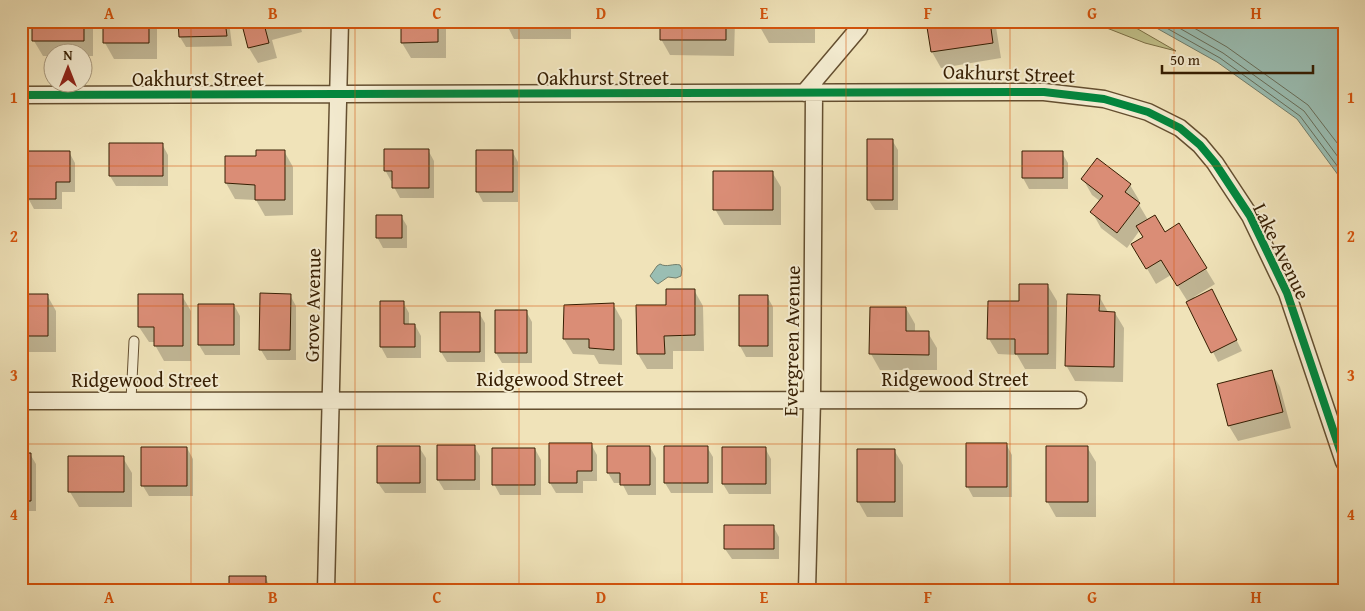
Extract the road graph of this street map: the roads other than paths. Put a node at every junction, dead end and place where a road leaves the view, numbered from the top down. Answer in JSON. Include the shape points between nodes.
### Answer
{"nodes":[{"id":1,"x":340,"y":21,"type":"edge"},
{"id":2,"x":860,"y":21,"type":"edge"},
{"id":3,"x":338,"y":93,"type":"junction"},
{"id":4,"x":809,"y":93,"type":"junction"},
{"id":5,"x":21,"y":95,"type":"edge"},
{"id":6,"x":1180,"y":128,"type":"joint"},
{"id":7,"x":134,"y":341,"type":"dead end"},
{"id":8,"x":130,"y":400,"type":"junction"},
{"id":9,"x":332,"y":400,"type":"junction"},
{"id":10,"x":812,"y":400,"type":"junction"},
{"id":11,"x":1078,"y":400,"type":"dead end"},
{"id":12,"x":21,"y":401,"type":"edge"},
{"id":13,"x":1344,"y":462,"type":"edge"},
{"id":14,"x":326,"y":590,"type":"edge"},
{"id":15,"x":807,"y":590,"type":"edge"}],
"edges":[{"from":1,"to":3,"type":"street","name":"Grove Avenue"},
{"from":2,"to":4,"type":"street","via":[[859,28]]},
{"from":3,"to":4,"type":"street","name":"Oakhurst Street"},
{"from":3,"to":5,"type":"street","name":"Oakhurst Street"},
{"from":3,"to":9,"type":"street","name":"Grove Avenue"},
{"from":4,"to":6,"type":"street","name":"Oakhurst Street","via":[[1044,92],[1104,99],[1148,112]]},
{"from":4,"to":10,"type":"street","name":"Evergreen Avenue"},
{"from":6,"to":13,"type":"street","name":"Lake Avenue","via":[[1216,164],[1250,216],[1291,302]]},
{"from":7,"to":8,"type":"lane"},
{"from":8,"to":9,"type":"street","name":"Ridgewood Street"},
{"from":8,"to":12,"type":"street","name":"Ridgewood Street"},
{"from":9,"to":10,"type":"street","name":"Ridgewood Street"},
{"from":9,"to":14,"type":"street","name":"Grove Avenue"},
{"from":10,"to":11,"type":"street","name":"Ridgewood Street"},
{"from":10,"to":15,"type":"street","name":"Evergreen Avenue"}]}
